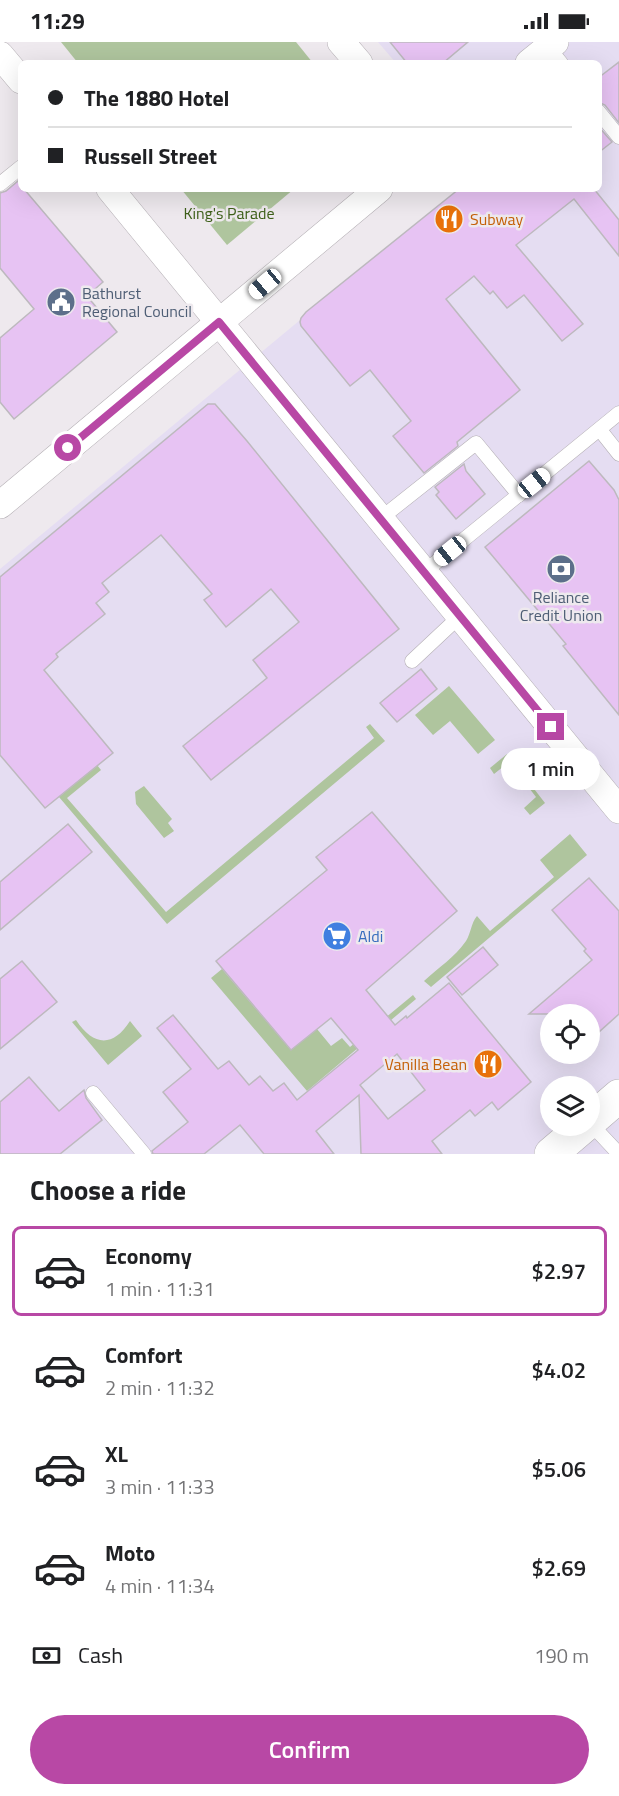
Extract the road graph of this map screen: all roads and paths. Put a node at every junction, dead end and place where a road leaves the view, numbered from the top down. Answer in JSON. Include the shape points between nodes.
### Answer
{"nodes":[{"id":1,"x":342,"y":42,"type":"edge"},
{"id":2,"x":0,"y":55,"type":"edge"},
{"id":3,"x":357,"y":60,"type":"edge"},
{"id":4,"x":18,"y":76,"type":"edge"},
{"id":5,"x":602,"y":116,"type":"edge"},
{"id":6,"x":619,"y":137,"type":"edge"},
{"id":7,"x":18,"y":169,"type":"edge"},
{"id":8,"x":0,"y":184,"type":"edge"},
{"id":9,"x":112,"y":192,"type":"edge"},
{"id":10,"x":375,"y":192,"type":"edge"},
{"id":11,"x":219,"y":322,"type":"junction"},
{"id":12,"x":619,"y":413,"type":"edge"},
{"id":13,"x":600,"y":430,"type":"junction"},
{"id":14,"x":619,"y":454,"type":"edge"},
{"id":15,"x":519,"y":495,"type":"junction"},
{"id":16,"x":0,"y":505,"type":"edge"},
{"id":17,"x":380,"y":519,"type":"junction"},
{"id":18,"x":424,"y":572,"type":"junction"},
{"id":19,"x":460,"y":616,"type":"junction"},
{"id":20,"x":412,"y":661,"type":"dead end"},
{"id":21,"x":619,"y":810,"type":"edge"},
{"id":22,"x":93,"y":1093,"type":"dead end"},
{"id":23,"x":619,"y":1096,"type":"edge"},
{"id":24,"x":600,"y":1113,"type":"edge"},
{"id":25,"x":600,"y":1133,"type":"edge"},
{"id":26,"x":572,"y":1136,"type":"edge"},
{"id":27,"x":144,"y":1154,"type":"edge"},
{"id":28,"x":551,"y":1154,"type":"edge"},
{"id":29,"x":619,"y":1154,"type":"edge"}],
"edges":[{"from":1,"to":3,"type":"street"},
{"from":2,"to":4,"type":"street"},
{"from":5,"to":6,"type":"lane"},
{"from":7,"to":8,"type":"lane"},
{"from":9,"to":11,"type":"street"},
{"from":10,"to":11,"type":"street"},
{"from":11,"to":16,"type":"street"},
{"from":11,"to":17,"type":"street"},
{"from":12,"to":13,"type":"lane"},
{"from":13,"to":14,"type":"lane"},
{"from":13,"to":15,"type":"lane"},
{"from":15,"to":17,"type":"lane","via":[[476,443]]},
{"from":15,"to":18,"type":"lane"},
{"from":17,"to":18,"type":"street"},
{"from":18,"to":19,"type":"street"},
{"from":19,"to":20,"type":"lane"},
{"from":19,"to":21,"type":"street"},
{"from":22,"to":27,"type":"lane"},
{"from":23,"to":24,"type":"main road"},
{"from":25,"to":29,"type":"lane"},
{"from":26,"to":28,"type":"main road"}]}
